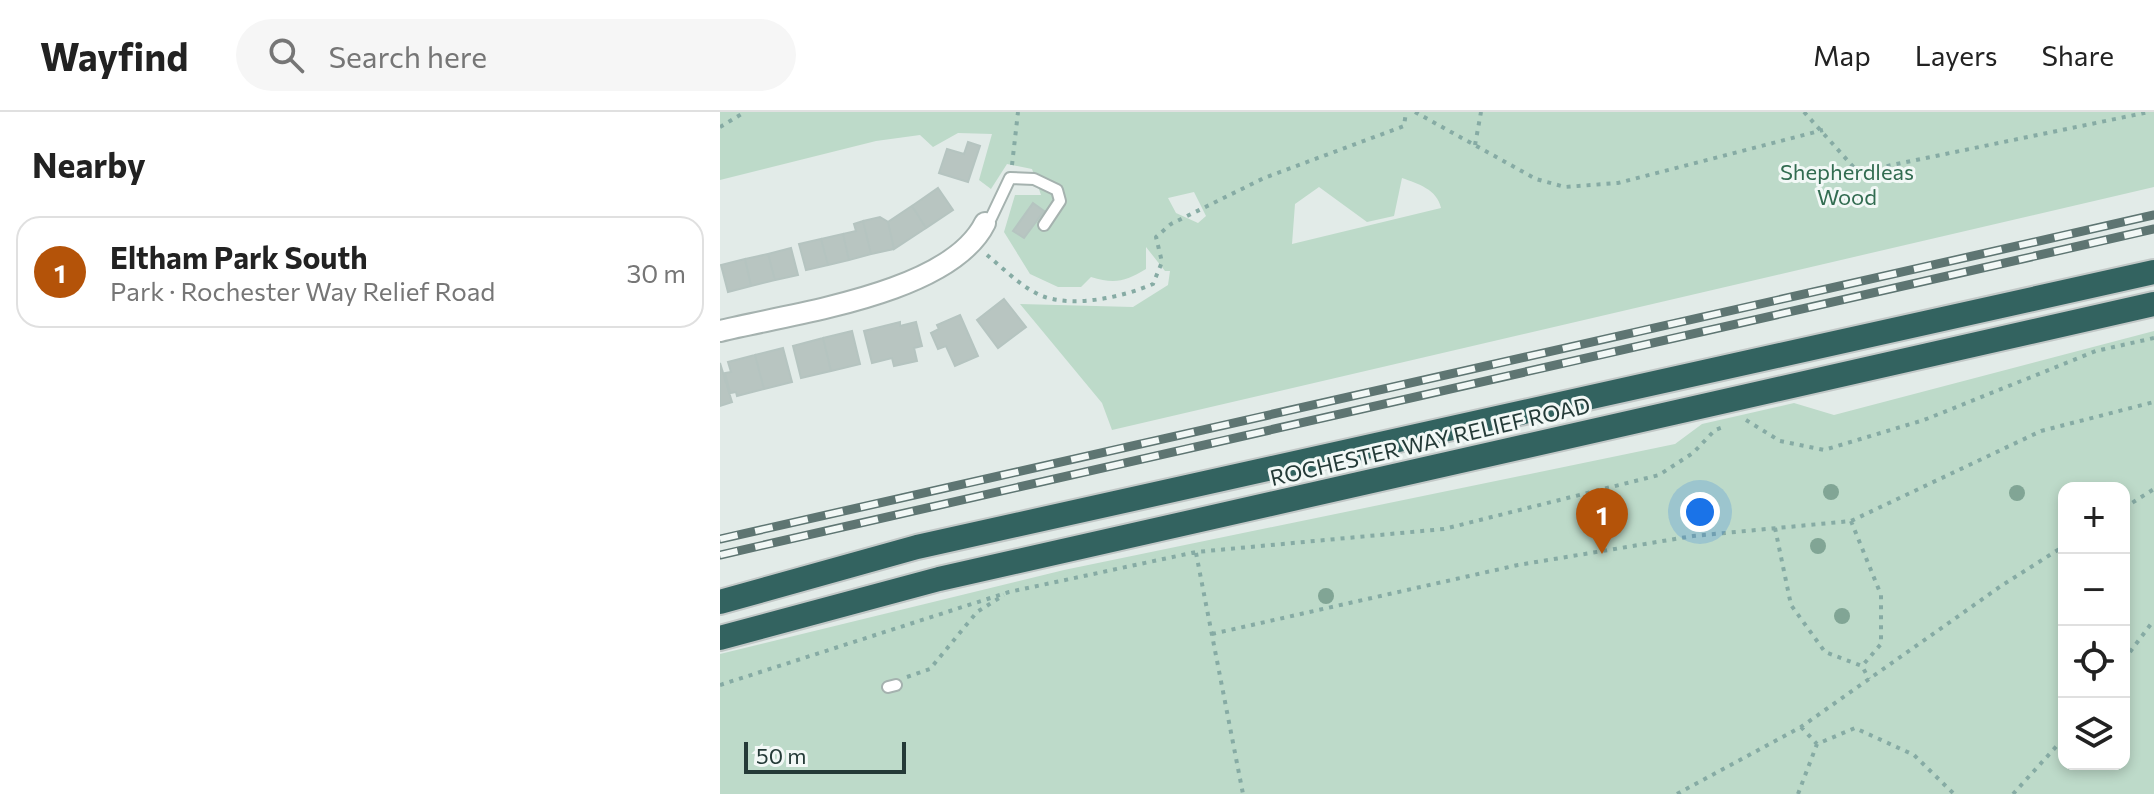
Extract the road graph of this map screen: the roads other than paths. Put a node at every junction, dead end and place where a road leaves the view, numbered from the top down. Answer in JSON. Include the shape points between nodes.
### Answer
{"nodes":[{"id":1,"x":985,"y":223,"type":"joint"},
{"id":2,"x":1044,"y":225,"type":"dead end"},
{"id":3,"x":2154,"y":272,"type":"edge"},
{"id":4,"x":2154,"y":304,"type":"edge"},
{"id":5,"x":720,"y":331,"type":"edge"},
{"id":6,"x":720,"y":602,"type":"edge"},
{"id":7,"x":720,"y":638,"type":"edge"}],
"edges":[{"from":1,"to":2,"type":"lane","via":[[1010,178],[1034,179],[1057,190],[1060,201]]},
{"from":1,"to":5,"type":"street","via":[[973,243],[930,275]]},
{"from":3,"to":6,"type":"highway","name":"ROCHESTER WAY RELIEF ROAD","via":[[917,547]]},
{"from":4,"to":7,"type":"highway","name":"ROCHESTER WAY RELIEF ROAD","via":[[939,579]]}]}
